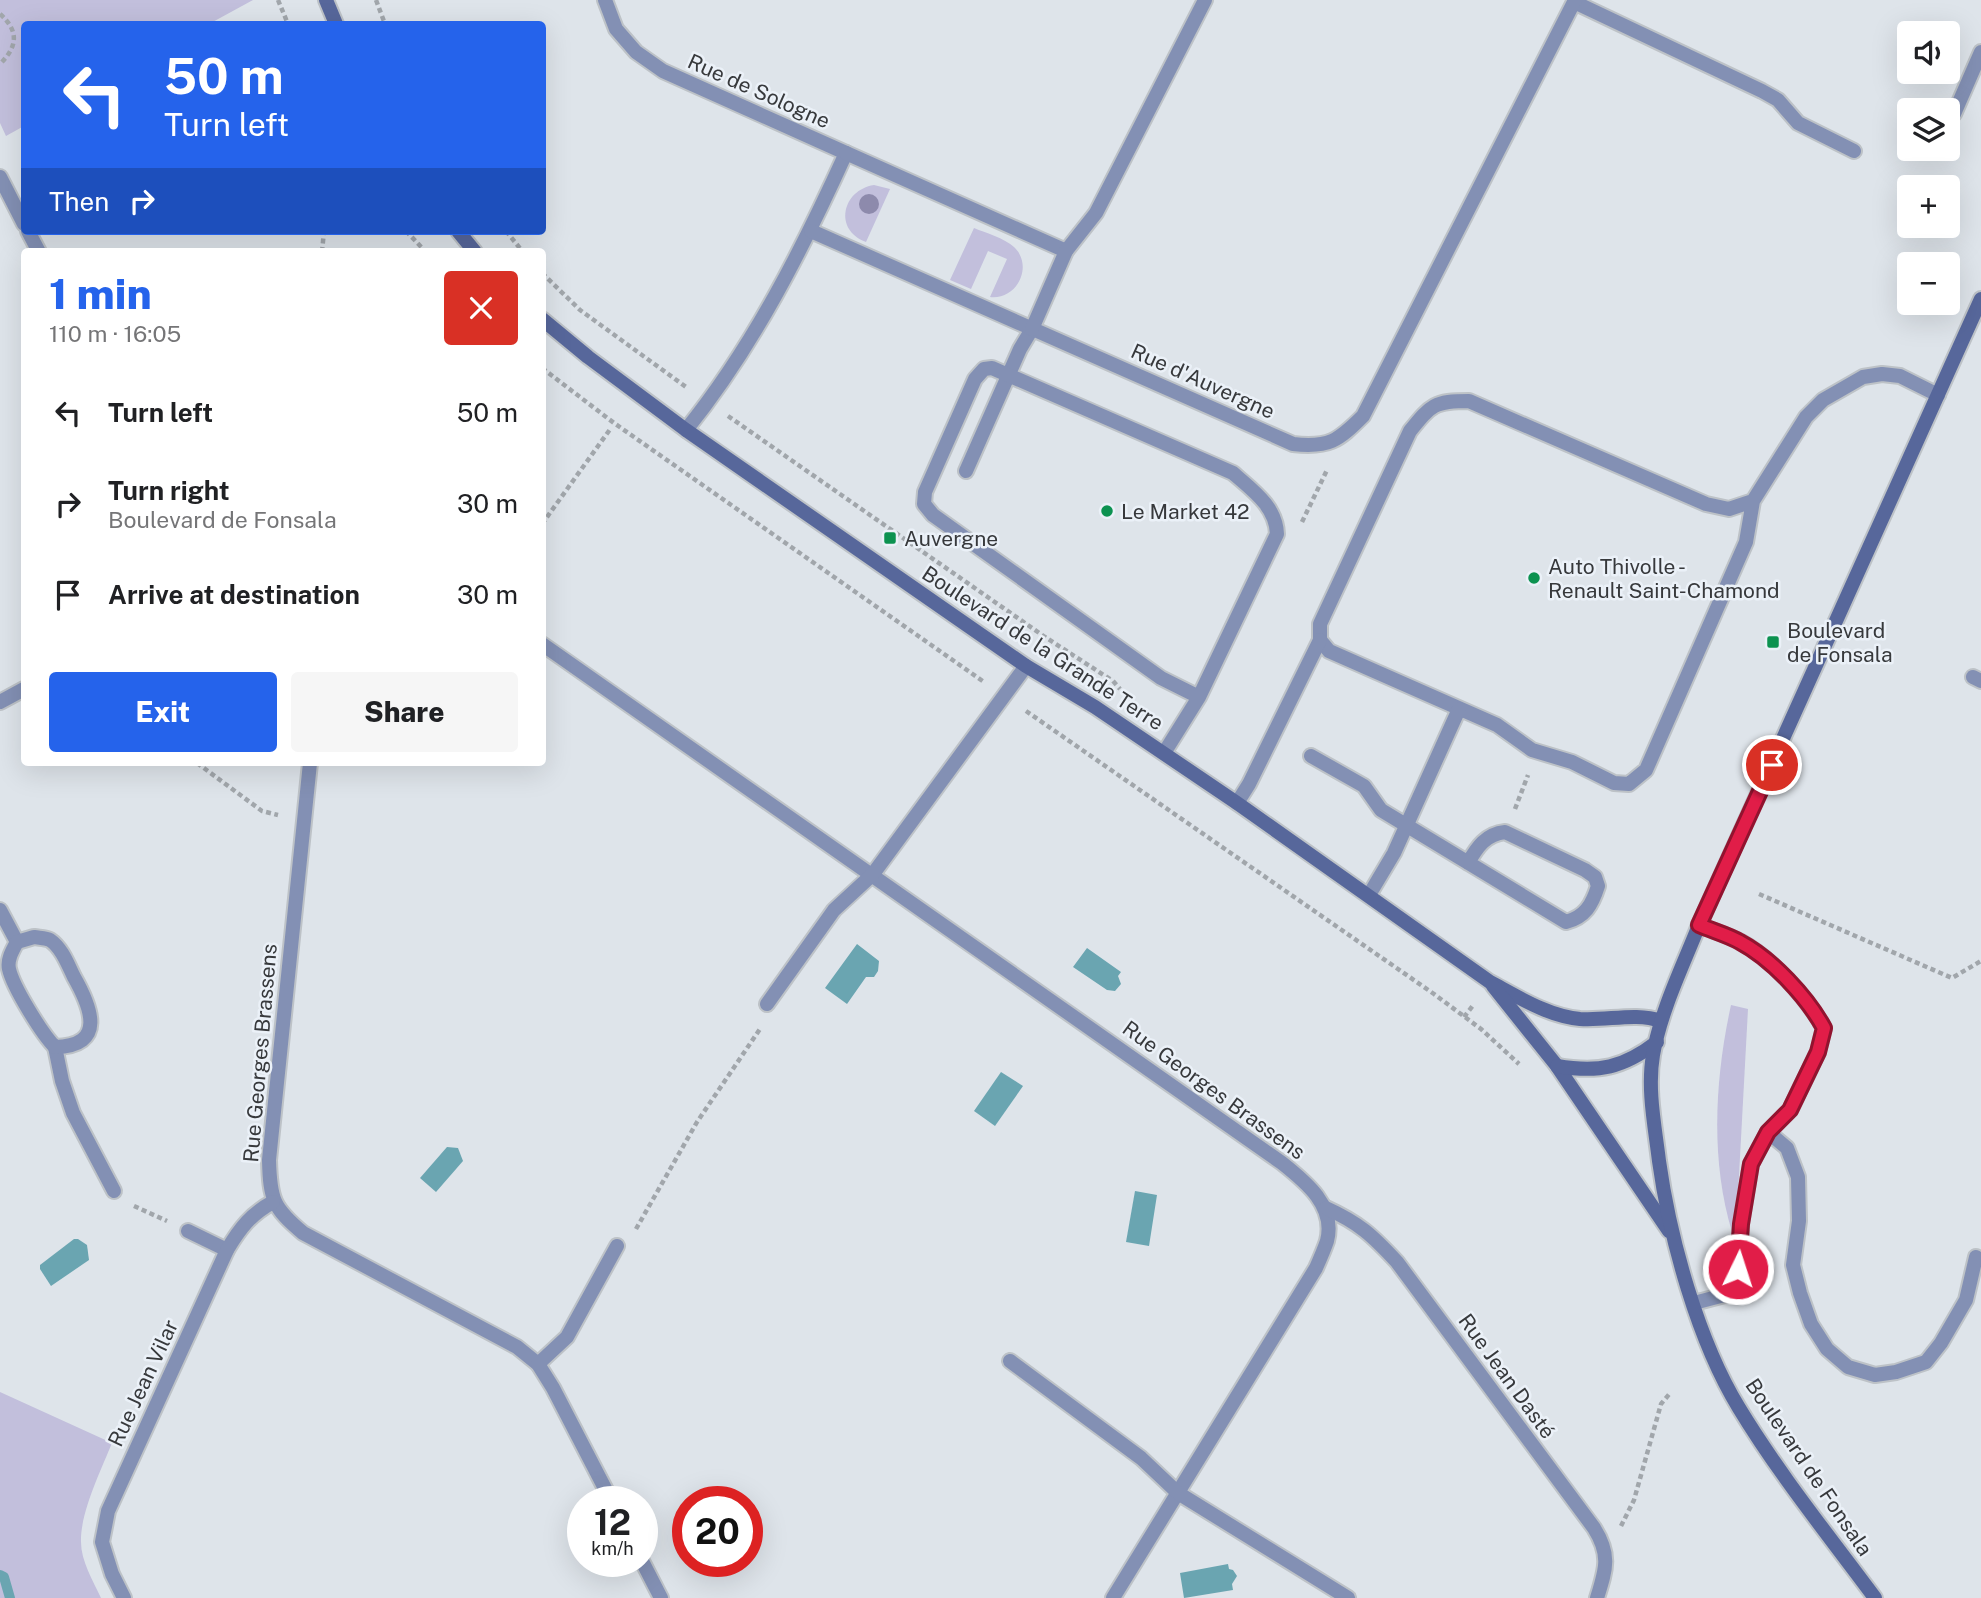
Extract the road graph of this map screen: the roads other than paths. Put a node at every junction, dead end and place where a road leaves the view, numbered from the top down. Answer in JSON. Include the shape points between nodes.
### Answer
{"nodes":[{"id":1,"x":326,"y":0,"type":"edge"},
{"id":2,"x":605,"y":0,"type":"edge"},
{"id":3,"x":1205,"y":0,"type":"edge"},
{"id":4,"x":1574,"y":1,"type":"edge"},
{"id":5,"x":335,"y":21,"type":"edge"},
{"id":6,"x":1981,"y":52,"type":"edge"},
{"id":7,"x":1960,"y":100,"type":"edge"},
{"id":8,"x":1854,"y":151,"type":"dead end"},
{"id":9,"x":846,"y":153,"type":"junction"},
{"id":10,"x":0,"y":177,"type":"edge"},
{"id":11,"x":21,"y":218,"type":"edge"},
{"id":12,"x":811,"y":231,"type":"junction"},
{"id":13,"x":1066,"y":251,"type":"junction"},
{"id":14,"x":1981,"y":299,"type":"edge"},
{"id":15,"x":546,"y":322,"type":"edge"},
{"id":16,"x":1032,"y":329,"type":"junction"},
{"id":17,"x":1008,"y":375,"type":"junction"},
{"id":18,"x":1938,"y":395,"type":"junction"},
{"id":19,"x":686,"y":430,"type":"junction"},
{"id":20,"x":966,"y":471,"type":"dead end"},
{"id":21,"x":1753,"y":501,"type":"junction"},
{"id":22,"x":1320,"y":640,"type":"junction"},
{"id":23,"x":546,"y":647,"type":"edge"},
{"id":24,"x":1026,"y":666,"type":"junction"},
{"id":25,"x":21,"y":691,"type":"edge"},
{"id":26,"x":1199,"y":697,"type":"junction"},
{"id":27,"x":0,"y":702,"type":"edge"},
{"id":28,"x":1459,"y":709,"type":"junction"},
{"id":29,"x":1164,"y":753,"type":"junction"},
{"id":30,"x":1311,"y":756,"type":"dead end"},
{"id":31,"x":310,"y":766,"type":"edge"},
{"id":32,"x":1237,"y":803,"type":"junction"},
{"id":33,"x":1406,"y":826,"type":"junction"},
{"id":34,"x":1468,"y":863,"type":"junction"},
{"id":35,"x":873,"y":874,"type":"junction"},
{"id":36,"x":1369,"y":895,"type":"junction"},
{"id":37,"x":0,"y":910,"type":"edge"},
{"id":38,"x":1699,"y":925,"type":"junction"},
{"id":39,"x":17,"y":943,"type":"junction"},
{"id":40,"x":1490,"y":982,"type":"junction"},
{"id":41,"x":767,"y":1004,"type":"road end"},
{"id":42,"x":1661,"y":1021,"type":"junction"},
{"id":43,"x":1657,"y":1042,"type":"junction"},
{"id":44,"x":55,"y":1047,"type":"junction"},
{"id":45,"x":1557,"y":1066,"type":"junction"},
{"id":46,"x":1768,"y":1132,"type":"junction"},
{"id":47,"x":114,"y":1191,"type":"road end"},
{"id":48,"x":273,"y":1202,"type":"junction"},
{"id":49,"x":1326,"y":1208,"type":"junction"},
{"id":50,"x":188,"y":1231,"type":"road end"},
{"id":51,"x":1674,"y":1239,"type":"junction"},
{"id":52,"x":617,"y":1246,"type":"road end"},
{"id":53,"x":227,"y":1250,"type":"junction"},
{"id":54,"x":1976,"y":1256,"type":"dead end"},
{"id":55,"x":1694,"y":1303,"type":"junction"},
{"id":56,"x":1010,"y":1361,"type":"dead end"},
{"id":57,"x":538,"y":1364,"type":"junction"},
{"id":58,"x":604,"y":1486,"type":"edge"},
{"id":59,"x":1178,"y":1493,"type":"junction"},
{"id":60,"x":650,"y":1577,"type":"edge"},
{"id":61,"x":124,"y":1598,"type":"edge"},
{"id":62,"x":661,"y":1598,"type":"edge"},
{"id":63,"x":1113,"y":1598,"type":"edge"},
{"id":64,"x":1348,"y":1598,"type":"edge"},
{"id":65,"x":1597,"y":1598,"type":"edge"},
{"id":66,"x":1875,"y":1598,"type":"edge"}],
"edges":[{"from":1,"to":5,"type":"street"},
{"from":2,"to":9,"type":"street","name":"Rue de Sologne","via":[[616,29],[663,71]]},
{"from":3,"to":13,"type":"street","via":[[1096,213]]},
{"from":4,"to":8,"type":"street","via":[[1762,91],[1778,100],[1798,123]]},
{"from":4,"to":16,"type":"street","name":"Rue d'Auvergne","via":[[1363,416],[1342,437],[1317,447],[1293,444]]},
{"from":6,"to":7,"type":"street"},
{"from":9,"to":12,"type":"street","name":"Rue de Sologne"},
{"from":9,"to":13,"type":"street"},
{"from":10,"to":11,"type":"street"},
{"from":12,"to":16,"type":"street","name":"Rue d'Auvergne"},
{"from":12,"to":19,"type":"street","via":[[740,356]]},
{"from":13,"to":16,"type":"street"},
{"from":14,"to":18,"type":"street","name":"Boulevard de Fonsala"},
{"from":15,"to":19,"type":"street","name":"Boulevard de la Grande Terre"},
{"from":16,"to":17,"type":"street"},
{"from":17,"to":20,"type":"street"},
{"from":17,"to":26,"type":"street","via":[[1233,472],[1270,510],[1277,534]]},
{"from":17,"to":26,"type":"street","via":[[992,368],[984,369],[975,379],[925,492],[924,504],[933,516],[1150,670]]},
{"from":18,"to":21,"type":"street","via":[[1900,376],[1882,373],[1853,383],[1806,417]]},
{"from":18,"to":38,"type":"street","name":"Boulevard de Fonsala"},
{"from":19,"to":24,"type":"street","name":"Boulevard de la Grande Terre"},
{"from":21,"to":22,"type":"street","via":[[1729,509],[1706,505],[1469,401],[1446,401],[1428,409],[1410,432],[1320,624]]},
{"from":21,"to":28,"type":"street","via":[[1746,542],[1646,770],[1629,784],[1614,783],[1572,762],[1532,750],[1497,725]]},
{"from":22,"to":28,"type":"street","via":[[1329,651]]},
{"from":22,"to":32,"type":"street"},
{"from":23,"to":35,"type":"street","name":"Rue Georges Brassens"},
{"from":24,"to":29,"type":"street","name":"Boulevard de la Grande Terre"},
{"from":24,"to":35,"type":"street"},
{"from":25,"to":27,"type":"street"},
{"from":26,"to":29,"type":"street"},
{"from":28,"to":33,"type":"street"},
{"from":29,"to":32,"type":"street","name":"Boulevard de la Grande Terre"},
{"from":30,"to":33,"type":"street","via":[[1364,786],[1381,810]]},
{"from":31,"to":48,"type":"street","name":"Rue Georges Brassens","via":[[269,1160]]},
{"from":32,"to":36,"type":"street","name":"Boulevard de la Grande Terre"},
{"from":33,"to":34,"type":"street"},
{"from":33,"to":36,"type":"street"},
{"from":34,"to":34,"type":"street","via":[[1566,922],[1586,912],[1598,886],[1585,870],[1505,832],[1482,842]]},
{"from":35,"to":41,"type":"street","via":[[834,910]]},
{"from":35,"to":49,"type":"street","name":"Rue Georges Brassens","via":[[1282,1163],[1307,1183]]},
{"from":36,"to":40,"type":"street","name":"Boulevard de la Grande Terre"},
{"from":37,"to":39,"type":"street"},
{"from":38,"to":42,"type":"street","name":"Boulevard de Fonsala"},
{"from":38,"to":46,"type":"street","via":[[1739,941],[1765,959],[1814,1010],[1824,1028],[1818,1052],[1790,1110]]},
{"from":39,"to":44,"type":"street","via":[[8,967],[45,1038]]},
{"from":39,"to":44,"type":"street","via":[[34,937],[49,939],[59,948],[90,1010],[92,1024],[87,1034],[78,1043]]},
{"from":40,"to":42,"type":"street","name":"Boulevard de la Grande Terre","via":[[1555,1014],[1597,1020],[1647,1016]]},
{"from":40,"to":45,"type":"street","name":"Boulevard de la Grande Terre"},
{"from":42,"to":43,"type":"street","name":"Boulevard de Fonsala"},
{"from":43,"to":45,"type":"street","via":[[1610,1067]]},
{"from":43,"to":51,"type":"street","name":"Boulevard de Fonsala","via":[[1652,1096]]},
{"from":44,"to":47,"type":"street","via":[[73,1112]]},
{"from":45,"to":51,"type":"street","name":"Boulevard de la Grande Terre"},
{"from":46,"to":54,"type":"street","via":[[1787,1148],[1797,1177],[1799,1221],[1793,1265],[1800,1293],[1811,1324],[1827,1349],[1848,1367],[1875,1375],[1926,1362],[1966,1300]]},
{"from":46,"to":55,"type":"street","via":[[1751,1164],[1736,1292]]},
{"from":48,"to":53,"type":"street","name":"Rue Jean Vilar","via":[[240,1227]]},
{"from":48,"to":57,"type":"street","via":[[303,1233],[517,1347]]},
{"from":49,"to":59,"type":"street","via":[[1328,1239],[1317,1268]]},
{"from":49,"to":65,"type":"street","name":"Rue Jean Dasté","via":[[1352,1219],[1397,1262],[1604,1544],[1605,1573]]},
{"from":50,"to":53,"type":"street"},
{"from":51,"to":55,"type":"street","name":"Boulevard de Fonsala"},
{"from":52,"to":57,"type":"street","via":[[567,1336]]},
{"from":53,"to":61,"type":"street","name":"Rue Jean Vilar","via":[[107,1511],[102,1542]]},
{"from":55,"to":66,"type":"street","name":"Boulevard de Fonsala","via":[[1738,1406]]},
{"from":56,"to":59,"type":"street","via":[[1141,1458]]},
{"from":57,"to":58,"type":"street"},
{"from":59,"to":63,"type":"street"},
{"from":59,"to":64,"type":"street"},
{"from":60,"to":62,"type":"street"}]}
